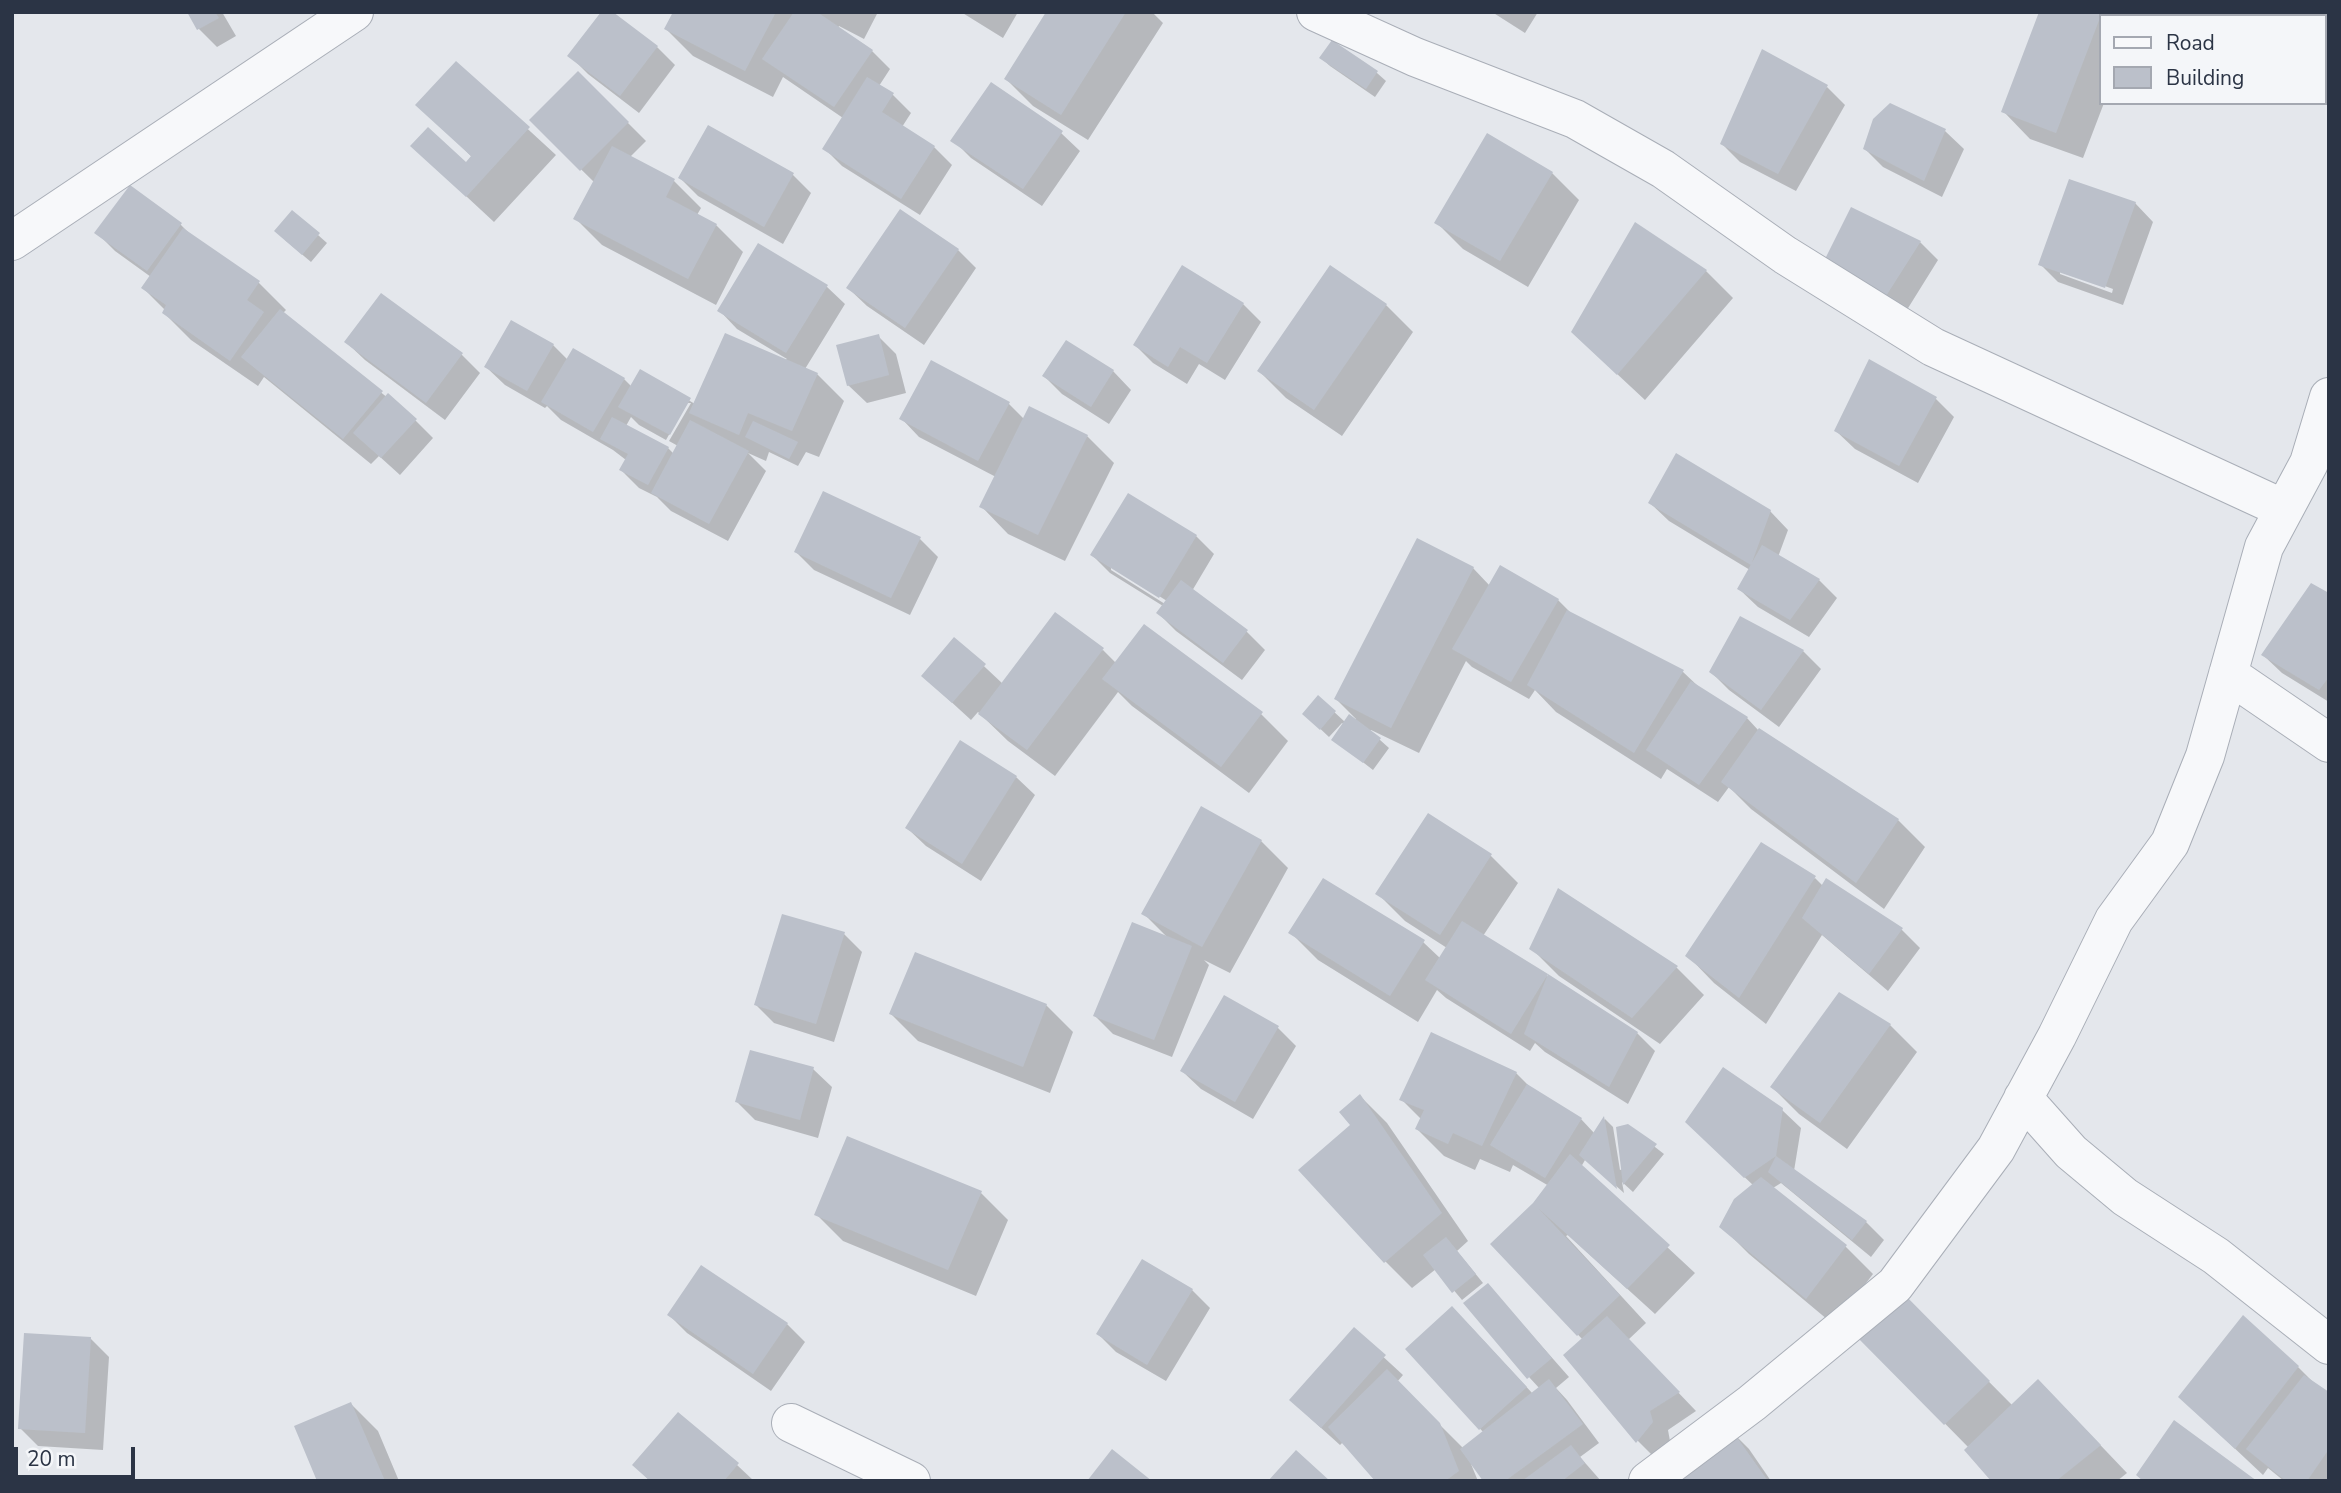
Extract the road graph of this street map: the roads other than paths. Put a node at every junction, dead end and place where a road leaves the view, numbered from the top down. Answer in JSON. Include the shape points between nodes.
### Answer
{"nodes":[{"id":1,"x":354,"y":12,"type":"edge"},
{"id":2,"x":1316,"y":12,"type":"edge"},
{"id":3,"x":12,"y":241,"type":"edge"},
{"id":4,"x":2329,"y":397,"type":"edge"},
{"id":5,"x":2284,"y":509,"type":"junction"},
{"id":6,"x":2228,"y":674,"type":"junction"},
{"id":7,"x":2329,"y":743,"type":"edge"},
{"id":8,"x":2023,"y":1098,"type":"junction"},
{"id":9,"x":2329,"y":1345,"type":"edge"},
{"id":10,"x":791,"y":1423,"type":"dead end"},
{"id":11,"x":911,"y":1481,"type":"edge"},
{"id":12,"x":1648,"y":1481,"type":"edge"}],
"edges":[{"from":1,"to":3,"type":"street"},
{"from":2,"to":5,"type":"street","via":[[1415,57],[1575,118],[1663,169],[1785,255],[1933,347]]},
{"from":4,"to":5,"type":"street","via":[[2309,463]]},
{"from":5,"to":6,"type":"street","via":[[2264,547]]},
{"from":6,"to":7,"type":"street"},
{"from":6,"to":8,"type":"street","via":[[2205,756],[2170,843],[2115,920]]},
{"from":8,"to":9,"type":"street","via":[[2071,1153],[2125,1196],[2216,1256]]},
{"from":8,"to":12,"type":"street","via":[[1996,1149],[1895,1284],[1752,1403]]},
{"from":10,"to":11,"type":"street"}]}
